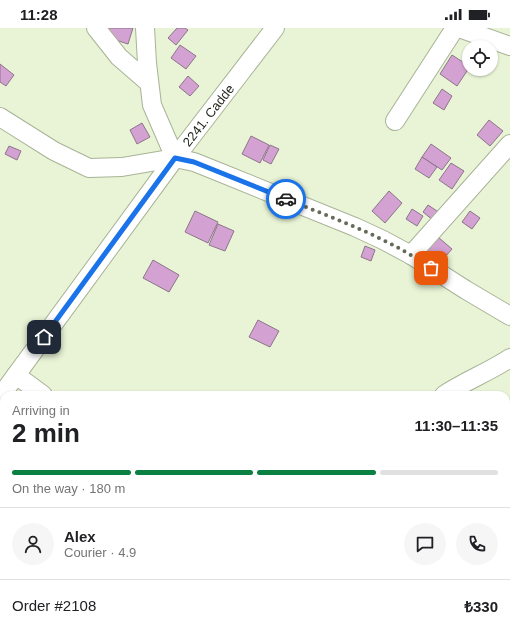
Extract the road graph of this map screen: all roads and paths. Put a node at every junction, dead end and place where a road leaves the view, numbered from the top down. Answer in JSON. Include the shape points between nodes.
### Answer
{"nodes":[{"id":1,"x":96,"y":28,"type":"edge"},
{"id":2,"x":145,"y":28,"type":"edge"},
{"id":3,"x":275,"y":28,"type":"edge"},
{"id":4,"x":455,"y":28,"type":"edge"},
{"id":5,"x":459,"y":28,"type":"edge"},
{"id":6,"x":510,"y":46,"type":"edge"},
{"id":7,"x":149,"y":83,"type":"junction"},
{"id":8,"x":0,"y":117,"type":"edge"},
{"id":9,"x":395,"y":121,"type":"dead end"},
{"id":10,"x":510,"y":144,"type":"edge"},
{"id":11,"x":175,"y":158,"type":"junction"},
{"id":12,"x":411,"y":255,"type":"junction"},
{"id":13,"x":510,"y":316,"type":"edge"},
{"id":14,"x":510,"y":358,"type":"edge"},
{"id":15,"x":16,"y":375,"type":"junction"},
{"id":16,"x":4,"y":391,"type":"edge"},
{"id":17,"x":38,"y":391,"type":"edge"},
{"id":18,"x":450,"y":391,"type":"edge"}],
"edges":[{"from":1,"to":7,"type":"street","via":[[119,57]]},
{"from":2,"to":7,"type":"street"},
{"from":3,"to":11,"type":"street","name":"2241. Cadde"},
{"from":4,"to":9,"type":"street"},
{"from":5,"to":6,"type":"street"},
{"from":7,"to":11,"type":"street","via":[[152,106]]},
{"from":8,"to":11,"type":"street","via":[[54,151],[89,168],[122,167]]},
{"from":10,"to":12,"type":"street"},
{"from":11,"to":12,"type":"street","via":[[194,162],[355,227]]},
{"from":11,"to":15,"type":"street","name":"2241. Cadde"},
{"from":12,"to":13,"type":"street"},
{"from":14,"to":18,"type":"street"},
{"from":15,"to":16,"type":"street","name":"2241. Cadde"},
{"from":15,"to":17,"type":"street"}]}
